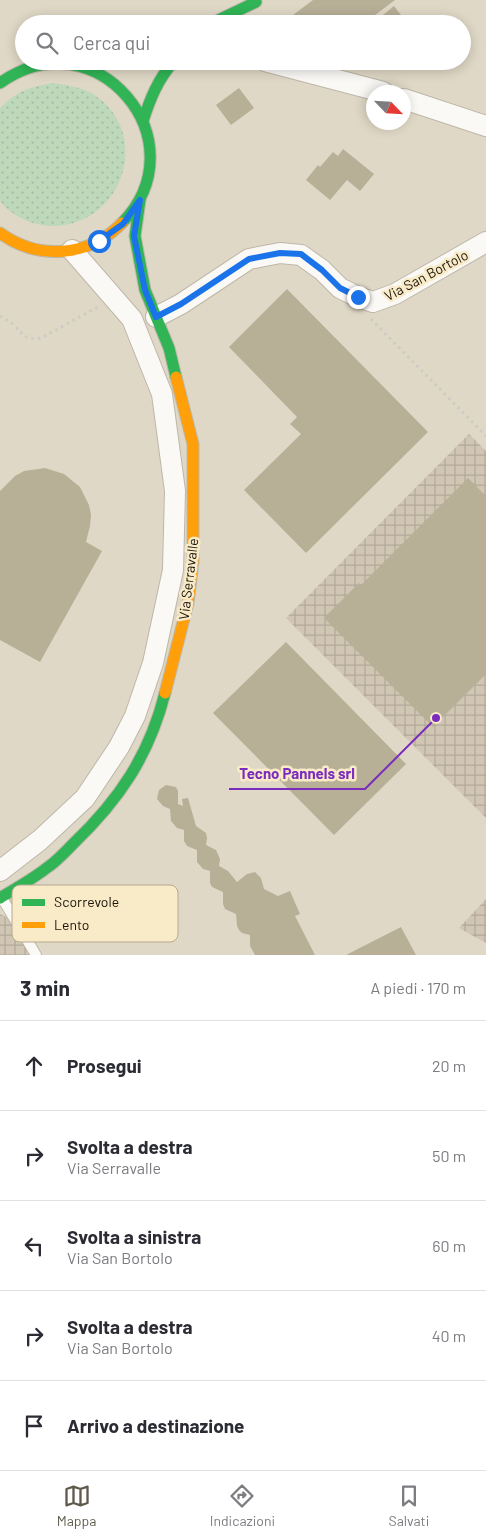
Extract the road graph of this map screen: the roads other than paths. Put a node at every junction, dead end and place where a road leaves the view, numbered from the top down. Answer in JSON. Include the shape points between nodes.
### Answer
{"nodes":[{"id":1,"x":257,"y":1,"type":"edge"},
{"id":2,"x":228,"y":15,"type":"edge"},
{"id":3,"x":238,"y":15,"type":"edge"},
{"id":4,"x":24,"y":70,"type":"edge"},
{"id":5,"x":90,"y":70,"type":"edge"},
{"id":6,"x":165,"y":70,"type":"edge"},
{"id":7,"x":299,"y":70,"type":"edge"},
{"id":8,"x":0,"y":83,"type":"edge"},
{"id":9,"x":366,"y":88,"type":"edge"},
{"id":10,"x":411,"y":101,"type":"edge"},
{"id":11,"x":143,"y":121,"type":"junction"},
{"id":12,"x":486,"y":126,"type":"edge"},
{"id":13,"x":140,"y":200,"type":"junction"},
{"id":14,"x":1,"y":234,"type":"edge"},
{"id":15,"x":486,"y":242,"type":"edge"},
{"id":16,"x":72,"y":250,"type":"junction"},
{"id":17,"x":156,"y":317,"type":"junction"},
{"id":18,"x":173,"y":559,"type":"junction"},
{"id":19,"x":193,"y":562,"type":"junction"},
{"id":20,"x":153,"y":663,"type":"junction"},
{"id":21,"x":173,"y":668,"type":"junction"},
{"id":22,"x":0,"y":871,"type":"edge"},
{"id":23,"x":19,"y":885,"type":"edge"},
{"id":24,"x":12,"y":889,"type":"edge"},
{"id":25,"x":1,"y":896,"type":"edge"},
{"id":26,"x":12,"y":915,"type":"edge"},
{"id":27,"x":28,"y":942,"type":"edge"},
{"id":28,"x":36,"y":955,"type":"edge"}],
"edges":[{"from":1,"to":2,"type":"street"},
{"from":1,"to":3,"type":"street"},
{"from":4,"to":8,"type":"street"},
{"from":5,"to":11,"type":"street","via":[[110,79],[129,98]]},
{"from":6,"to":11,"type":"street","via":[[152,92]]},
{"from":7,"to":9,"type":"street"},
{"from":10,"to":12,"type":"street"},
{"from":11,"to":13,"type":"street","via":[[150,147],[149,175]]},
{"from":13,"to":16,"type":"street","via":[[123,224],[99,241]]},
{"from":13,"to":17,"type":"street","name":"Via Serravalle","via":[[134,236],[145,290]]},
{"from":14,"to":16,"type":"street","via":[[32,248]]},
{"from":15,"to":17,"type":"street","name":"Via San Bortolo","via":[[395,294],[373,302],[340,288],[301,254],[280,253],[249,259]]},
{"from":16,"to":18,"type":"street","name":"Via Serravalle","via":[[132,318],[162,394],[175,491]]},
{"from":17,"to":19,"type":"street","name":"Via Serravalle","via":[[168,348],[193,444]]},
{"from":18,"to":19,"type":"lane"},
{"from":18,"to":20,"type":"street","name":"Via Serravalle"},
{"from":19,"to":21,"type":"street","name":"Via Serravalle","via":[[188,603]]},
{"from":20,"to":21,"type":"lane"},
{"from":20,"to":22,"type":"street","name":"Via Serravalle","via":[[135,716],[86,798]]},
{"from":21,"to":23,"type":"street","name":"Via Serravalle","via":[[160,718],[139,762],[115,800],[49,867]]},
{"from":24,"to":25,"type":"street","name":"Via Serravalle"},
{"from":25,"to":26,"type":"lane"},
{"from":27,"to":28,"type":"lane"}]}
